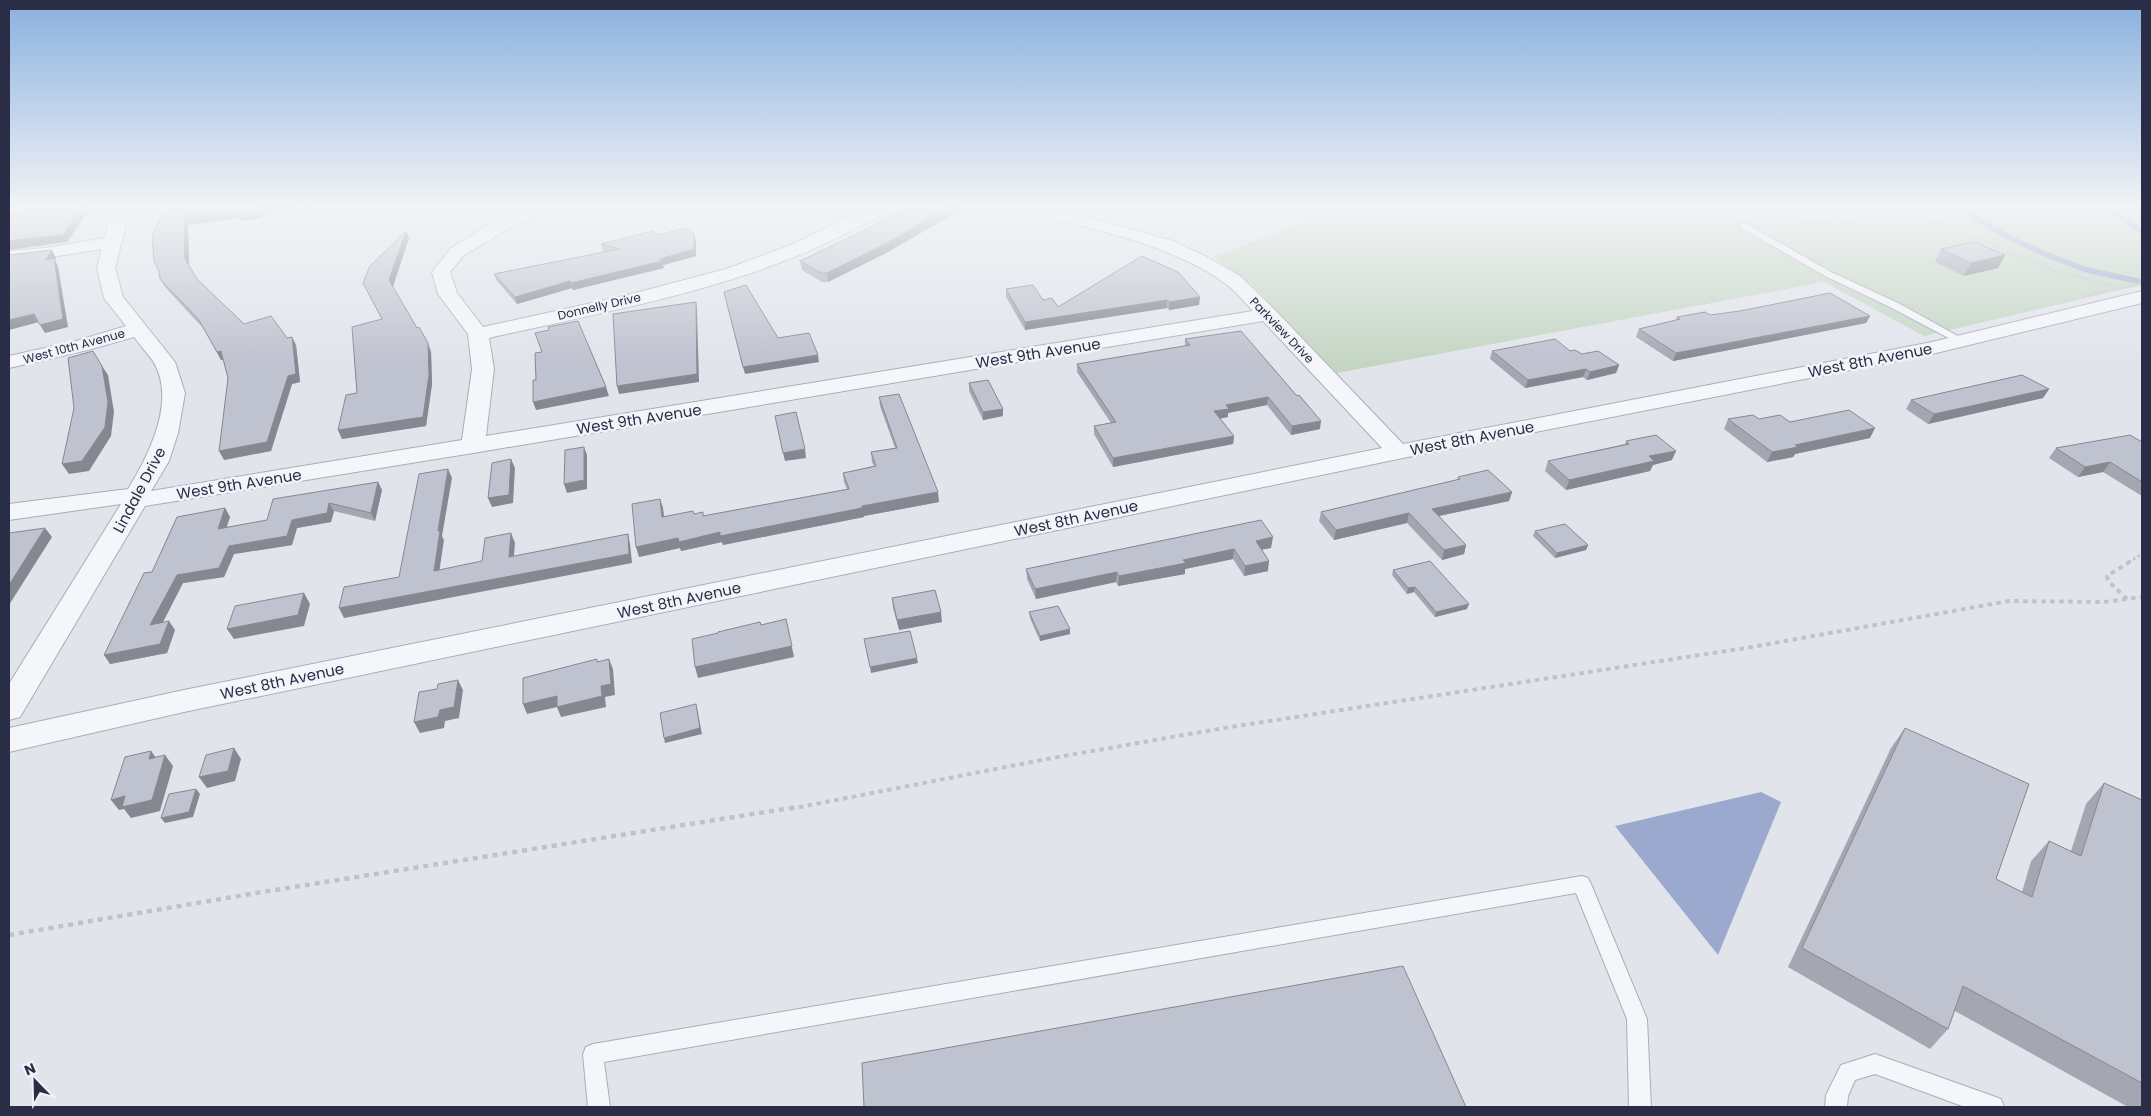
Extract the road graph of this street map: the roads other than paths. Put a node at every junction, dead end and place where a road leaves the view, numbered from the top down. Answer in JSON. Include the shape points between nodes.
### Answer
{"nodes":[{"id":1,"x":108,"y":258,"type":"edge"},
{"id":2,"x":452,"y":258,"type":"edge"},
{"id":3,"x":776,"y":258,"type":"edge"},
{"id":4,"x":1195,"y":258,"type":"edge"},
{"id":5,"x":1800,"y":258,"type":"edge"},
{"id":6,"x":2130,"y":297,"type":"edge"},
{"id":7,"x":1268,"y":314,"type":"junction"},
{"id":8,"x":138,"y":329,"type":"junction"},
{"id":9,"x":478,"y":334,"type":"junction"},
{"id":10,"x":1962,"y":342,"type":"junction"},
{"id":11,"x":9,"y":362,"type":"edge"},
{"id":12,"x":473,"y":446,"type":"junction"},
{"id":13,"x":1398,"y":452,"type":"junction"},
{"id":14,"x":136,"y":495,"type":"junction"},
{"id":15,"x":9,"y":512,"type":"edge"},
{"id":16,"x":9,"y":709,"type":"edge"},
{"id":17,"x":9,"y":740,"type":"edge"},
{"id":18,"x":599,"y":1107,"type":"edge"},
{"id":19,"x":1640,"y":1107,"type":"edge"},
{"id":20,"x":1836,"y":1107,"type":"edge"},
{"id":21,"x":1993,"y":1107,"type":"edge"}],
"edges":[{"from":1,"to":8,"type":"street","name":"Lindale Drive","via":[[106,268],[114,298]]},
{"from":2,"to":9,"type":"street","via":[[441,272],[448,294]]},
{"from":3,"to":9,"type":"street","name":"Donnelly Drive","via":[[697,282]]},
{"from":4,"to":7,"type":"street","name":"Parkview Drive","via":[[1233,280]]},
{"from":5,"to":10,"type":"lane"},
{"from":6,"to":10,"type":"street","name":"West 8th Avenue"},
{"from":7,"to":12,"type":"street","name":"West 9th Avenue"},
{"from":7,"to":13,"type":"street","name":"Parkview Drive"},
{"from":8,"to":11,"type":"street","name":"West 10th Avenue"},
{"from":8,"to":14,"type":"street","name":"Lindale Drive","via":[[164,362],[174,394],[167,433],[157,461]]},
{"from":9,"to":12,"type":"street","via":[[482,369]]},
{"from":10,"to":13,"type":"street","name":"West 8th Avenue"},
{"from":12,"to":14,"type":"street","name":"West 9th Avenue","via":[[149,499]]},
{"from":13,"to":17,"type":"street","name":"West 8th Avenue","via":[[184,701]]},
{"from":14,"to":15,"type":"street","name":"West 9th Avenue"},
{"from":14,"to":16,"type":"street","name":"Lindale Drive","via":[[132,509]]},
{"from":18,"to":19,"type":"lane","via":[[593,1054],[1582,884],[1637,1019]]},
{"from":20,"to":21,"type":"lane","via":[[1837,1095],[1848,1072],[1875,1064]]}]}
